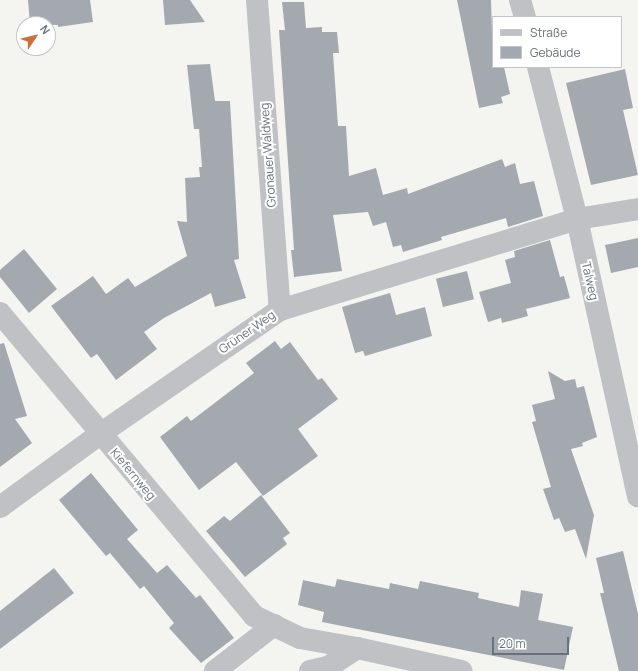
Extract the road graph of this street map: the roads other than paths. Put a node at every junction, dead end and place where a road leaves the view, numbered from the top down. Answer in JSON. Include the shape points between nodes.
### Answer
{"nodes":[{"id":1,"x":257,"y":0,"type":"edge"},
{"id":2,"x":520,"y":0,"type":"edge"},
{"id":3,"x":525,"y":16,"type":"edge"},
{"id":4,"x":538,"y":68,"type":"edge"},
{"id":5,"x":638,"y":209,"type":"edge"},
{"id":6,"x":577,"y":220,"type":"junction"},
{"id":7,"x":280,"y":310,"type":"junction"},
{"id":8,"x":0,"y":313,"type":"edge"},
{"id":9,"x":100,"y":434,"type":"junction"},
{"id":10,"x":638,"y":496,"type":"edge"},
{"id":11,"x":0,"y":507,"type":"edge"},
{"id":12,"x":274,"y":625,"type":"junction"},
{"id":13,"x":357,"y":648,"type":"junction"},
{"id":14,"x":215,"y":671,"type":"edge"},
{"id":15,"x":310,"y":671,"type":"edge"},
{"id":16,"x":462,"y":671,"type":"edge"}],
"edges":[{"from":1,"to":7,"type":"street","name":"Gronauer Waldweg"},
{"from":2,"to":3,"type":"street"},
{"from":4,"to":6,"type":"street","name":"Talweg"},
{"from":5,"to":6,"type":"street","name":"Grüner Weg"},
{"from":6,"to":7,"type":"street","name":"Grüner Weg"},
{"from":6,"to":10,"type":"street","name":"Talweg"},
{"from":7,"to":9,"type":"street","name":"Grüner Weg"},
{"from":8,"to":9,"type":"street","name":"Kiefernweg"},
{"from":9,"to":11,"type":"street","name":"Grüner Weg"},
{"from":9,"to":12,"type":"street","name":"Kiefernweg","via":[[254,616]]},
{"from":12,"to":13,"type":"street","name":"Kiefernweg","via":[[300,638]]},
{"from":12,"to":14,"type":"street"},
{"from":13,"to":15,"type":"street","via":[[328,667]]},
{"from":13,"to":16,"type":"street","name":"Kiefernweg"}]}
